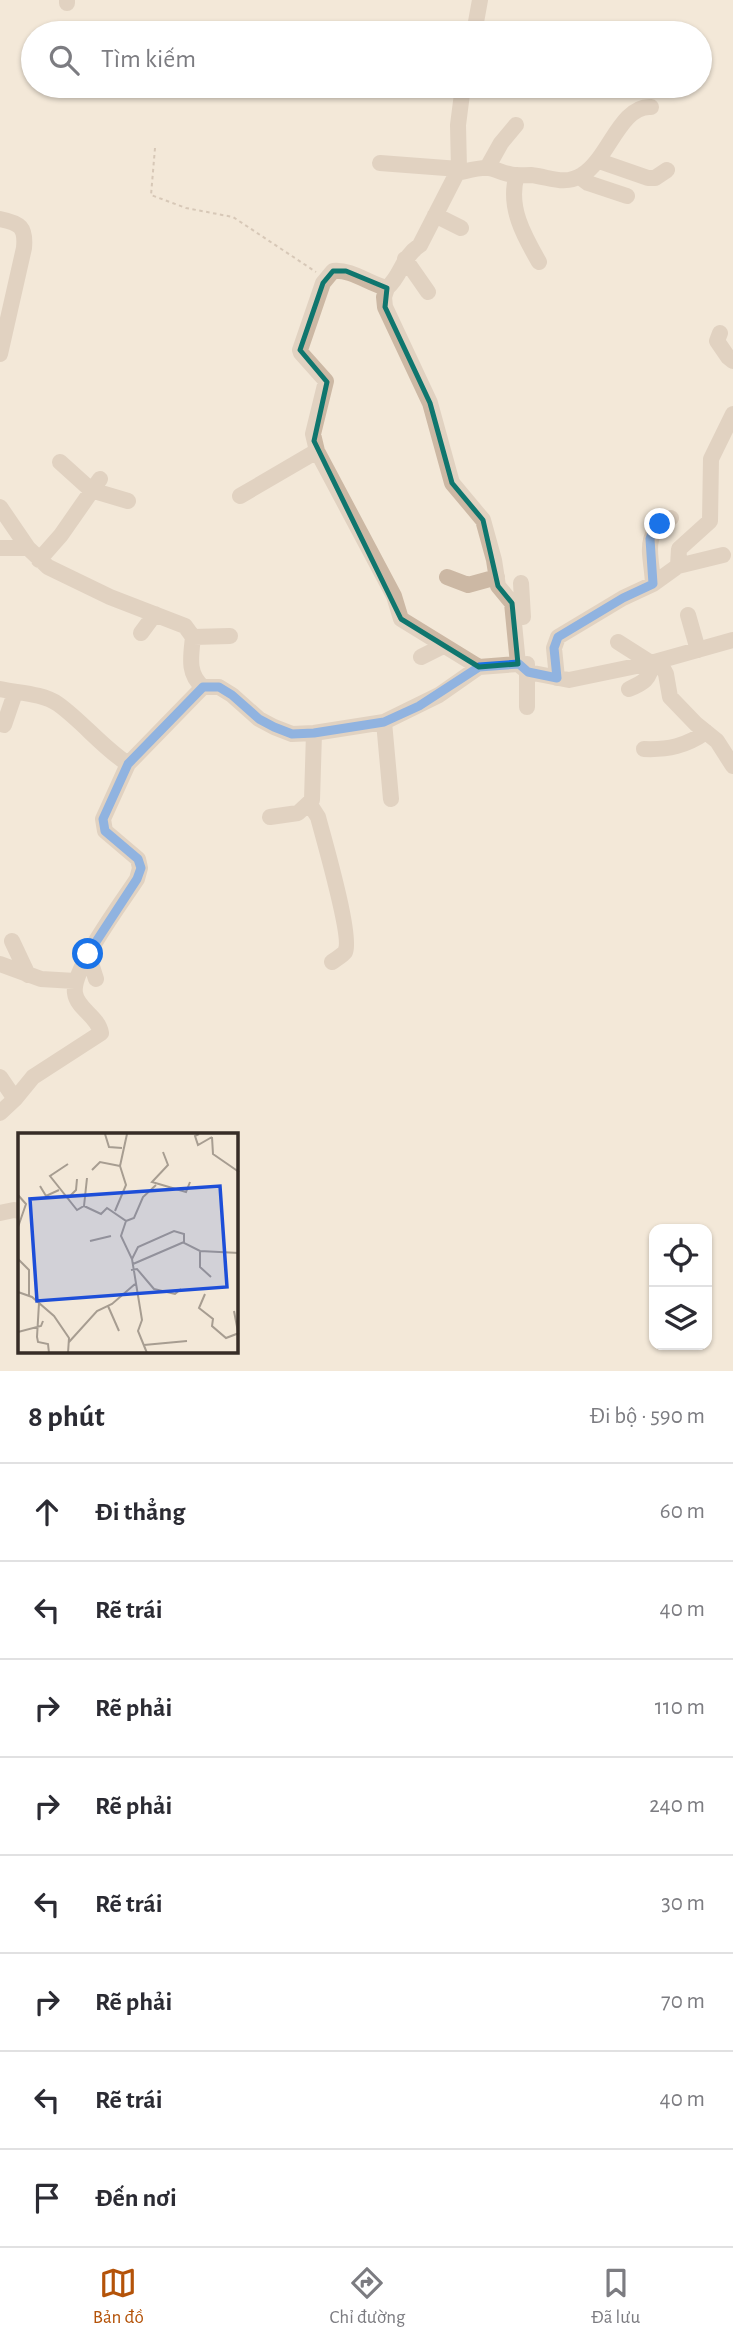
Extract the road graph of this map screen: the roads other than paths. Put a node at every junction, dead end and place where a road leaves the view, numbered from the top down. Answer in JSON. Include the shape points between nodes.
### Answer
{"nodes":[{"id":1,"x":480,"y":0,"type":"edge"},
{"id":2,"x":476,"y":21,"type":"edge"},
{"id":3,"x":461,"y":98,"type":"edge"},
{"id":4,"x":651,"y":107,"type":"dead end"},
{"id":5,"x":516,"y":125,"type":"dead end"},
{"id":6,"x":599,"y":162,"type":"junction"},
{"id":7,"x":380,"y":163,"type":"dead end"},
{"id":8,"x":487,"y":168,"type":"junction"},
{"id":9,"x":667,"y":170,"type":"dead end"},
{"id":10,"x":458,"y":171,"type":"junction"},
{"id":11,"x":517,"y":175,"type":"junction"},
{"id":12,"x":580,"y":177,"type":"junction"},
{"id":13,"x":627,"y":196,"type":"dead end"},
{"id":14,"x":435,"y":215,"type":"junction"},
{"id":15,"x":0,"y":219,"type":"edge"},
{"id":16,"x":461,"y":228,"type":"dead end"},
{"id":17,"x":405,"y":259,"type":"junction"},
{"id":18,"x":539,"y":262,"type":"dead end"},
{"id":19,"x":387,"y":288,"type":"junction"},
{"id":20,"x":428,"y":292,"type":"dead end"},
{"id":21,"x":720,"y":333,"type":"dead end"},
{"id":22,"x":0,"y":354,"type":"edge"},
{"id":23,"x":733,"y":361,"type":"edge"},
{"id":24,"x":733,"y":414,"type":"edge"},
{"id":25,"x":317,"y":451,"type":"junction"},
{"id":26,"x":60,"y":462,"type":"dead end"},
{"id":27,"x":96,"y":484,"type":"junction"},
{"id":28,"x":240,"y":496,"type":"dead end"},
{"id":29,"x":128,"y":501,"type":"dead end"},
{"id":30,"x":0,"y":507,"type":"edge"},
{"id":31,"x":671,"y":518,"type":"dead end"},
{"id":32,"x":0,"y":548,"type":"edge"},
{"id":33,"x":34,"y":554,"type":"junction"},
{"id":34,"x":723,"y":555,"type":"dead end"},
{"id":35,"x":678,"y":566,"type":"junction"},
{"id":36,"x":447,"y":577,"type":"dead end"},
{"id":37,"x":497,"y":577,"type":"junction"},
{"id":38,"x":521,"y":583,"type":"dead end"},
{"id":39,"x":653,"y":584,"type":"junction"},
{"id":40,"x":155,"y":614,"type":"junction"},
{"id":41,"x":688,"y":615,"type":"dead end"},
{"id":42,"x":141,"y":633,"type":"dead end"},
{"id":43,"x":230,"y":636,"type":"dead end"},
{"id":44,"x":193,"y":637,"type":"junction"},
{"id":45,"x":733,"y":640,"type":"edge"},
{"id":46,"x":618,"y":642,"type":"dead end"},
{"id":47,"x":443,"y":646,"type":"junction"},
{"id":48,"x":698,"y":650,"type":"junction"},
{"id":49,"x":421,"y":657,"type":"dead end"},
{"id":50,"x":655,"y":662,"type":"junction"},
{"id":51,"x":479,"y":667,"type":"junction"},
{"id":52,"x":523,"y":668,"type":"junction"},
{"id":53,"x":557,"y":678,"type":"junction"},
{"id":54,"x":203,"y":687,"type":"junction"},
{"id":55,"x":629,"y":689,"type":"dead end"},
{"id":56,"x":8,"y":691,"type":"edge"},
{"id":57,"x":527,"y":707,"type":"dead end"},
{"id":58,"x":384,"y":722,"type":"junction"},
{"id":59,"x":4,"y":725,"type":"dead end"},
{"id":60,"x":706,"y":732,"type":"junction"},
{"id":61,"x":314,"y":733,"type":"junction"},
{"id":62,"x":644,"y":749,"type":"dead end"},
{"id":63,"x":128,"y":764,"type":"junction"},
{"id":64,"x":733,"y":766,"type":"edge"},
{"id":65,"x":391,"y":799,"type":"dead end"},
{"id":66,"x":309,"y":803,"type":"junction"},
{"id":67,"x":270,"y":817,"type":"dead end"},
{"id":68,"x":12,"y":941,"type":"dead end"},
{"id":69,"x":88,"y":954,"type":"junction"},
{"id":70,"x":332,"y":962,"type":"dead end"},
{"id":71,"x":0,"y":964,"type":"edge"},
{"id":72,"x":28,"y":975,"type":"junction"},
{"id":73,"x":96,"y":979,"type":"dead end"},
{"id":74,"x":75,"y":981,"type":"junction"},
{"id":75,"x":0,"y":1077,"type":"edge"},
{"id":76,"x":15,"y":1099,"type":"junction"},
{"id":77,"x":0,"y":1113,"type":"edge"},
{"id":78,"x":18,"y":1211,"type":"edge"},
{"id":79,"x":0,"y":1213,"type":"edge"}],
"edges":[{"from":1,"to":2,"type":"street"},
{"from":3,"to":10,"type":"street"},
{"from":4,"to":6,"type":"street","via":[[633,112]]},
{"from":5,"to":8,"type":"street"},
{"from":6,"to":9,"type":"street","via":[[648,178]]},
{"from":6,"to":12,"type":"street"},
{"from":7,"to":10,"type":"street"},
{"from":8,"to":10,"type":"street"},
{"from":8,"to":11,"type":"street"},
{"from":10,"to":14,"type":"street"},
{"from":11,"to":12,"type":"street","via":[[565,182]]},
{"from":11,"to":18,"type":"street","via":[[516,211]]},
{"from":12,"to":13,"type":"street"},
{"from":14,"to":16,"type":"street"},
{"from":14,"to":17,"type":"street","via":[[420,245]]},
{"from":15,"to":22,"type":"street","via":[[21,225],[25,236]]},
{"from":17,"to":19,"type":"street"},
{"from":17,"to":20,"type":"street"},
{"from":19,"to":25,"type":"street","via":[[346,271],[333,271],[326,278],[300,350],[326,381],[313,434]]},
{"from":19,"to":37,"type":"street","via":[[385,307],[430,403],[452,483],[483,520]]},
{"from":21,"to":23,"type":"street","via":[[718,341]]},
{"from":24,"to":35,"type":"street","via":[[711,459],[710,521],[679,550]]},
{"from":25,"to":28,"type":"street"},
{"from":25,"to":47,"type":"street","via":[[394,596],[401,619]]},
{"from":26,"to":27,"type":"street"},
{"from":27,"to":29,"type":"street"},
{"from":27,"to":33,"type":"street","via":[[61,535]]},
{"from":30,"to":33,"type":"street"},
{"from":31,"to":39,"type":"street","via":[[652,533]]},
{"from":32,"to":33,"type":"street"},
{"from":33,"to":40,"type":"street","via":[[48,566],[110,597]]},
{"from":34,"to":35,"type":"street"},
{"from":35,"to":39,"type":"street"},
{"from":36,"to":37,"type":"street","via":[[468,584]]},
{"from":37,"to":52,"type":"street","via":[[500,592],[512,603]]},
{"from":38,"to":52,"type":"street"},
{"from":39,"to":53,"type":"street","via":[[558,637],[554,648]]},
{"from":40,"to":42,"type":"street"},
{"from":40,"to":44,"type":"street","via":[[185,626]]},
{"from":41,"to":48,"type":"street"},
{"from":43,"to":44,"type":"street"},
{"from":44,"to":54,"type":"street","via":[[193,676]]},
{"from":45,"to":48,"type":"street"},
{"from":46,"to":50,"type":"street"},
{"from":47,"to":49,"type":"street"},
{"from":47,"to":51,"type":"street"},
{"from":48,"to":50,"type":"street"},
{"from":50,"to":53,"type":"street","via":[[588,677]]},
{"from":50,"to":55,"type":"street","via":[[644,682]]},
{"from":50,"to":60,"type":"street","via":[[666,674],[670,697]]},
{"from":51,"to":52,"type":"street"},
{"from":51,"to":58,"type":"street","via":[[419,706]]},
{"from":52,"to":53,"type":"street"},
{"from":52,"to":57,"type":"street"},
{"from":54,"to":61,"type":"street","via":[[219,687],[274,727],[292,734]]},
{"from":54,"to":63,"type":"street"},
{"from":56,"to":59,"type":"street"},
{"from":56,"to":63,"type":"street","via":[[57,704]]},
{"from":58,"to":61,"type":"street"},
{"from":58,"to":65,"type":"street"},
{"from":60,"to":62,"type":"street","via":[[677,747]]},
{"from":60,"to":64,"type":"street"},
{"from":61,"to":66,"type":"street","via":[[314,791]]},
{"from":63,"to":69,"type":"street","via":[[103,827],[138,859],[141,868]]},
{"from":66,"to":67,"type":"street","via":[[298,813]]},
{"from":66,"to":70,"type":"street","via":[[318,817],[344,923],[345,952]]},
{"from":68,"to":72,"type":"street"},
{"from":69,"to":73,"type":"street"},
{"from":69,"to":74,"type":"street"},
{"from":71,"to":72,"type":"street"},
{"from":72,"to":74,"type":"street"},
{"from":74,"to":76,"type":"street","via":[[76,1000],[101,1033],[33,1077]]},
{"from":75,"to":76,"type":"street"},
{"from":76,"to":77,"type":"street"},
{"from":78,"to":79,"type":"street"}]}
